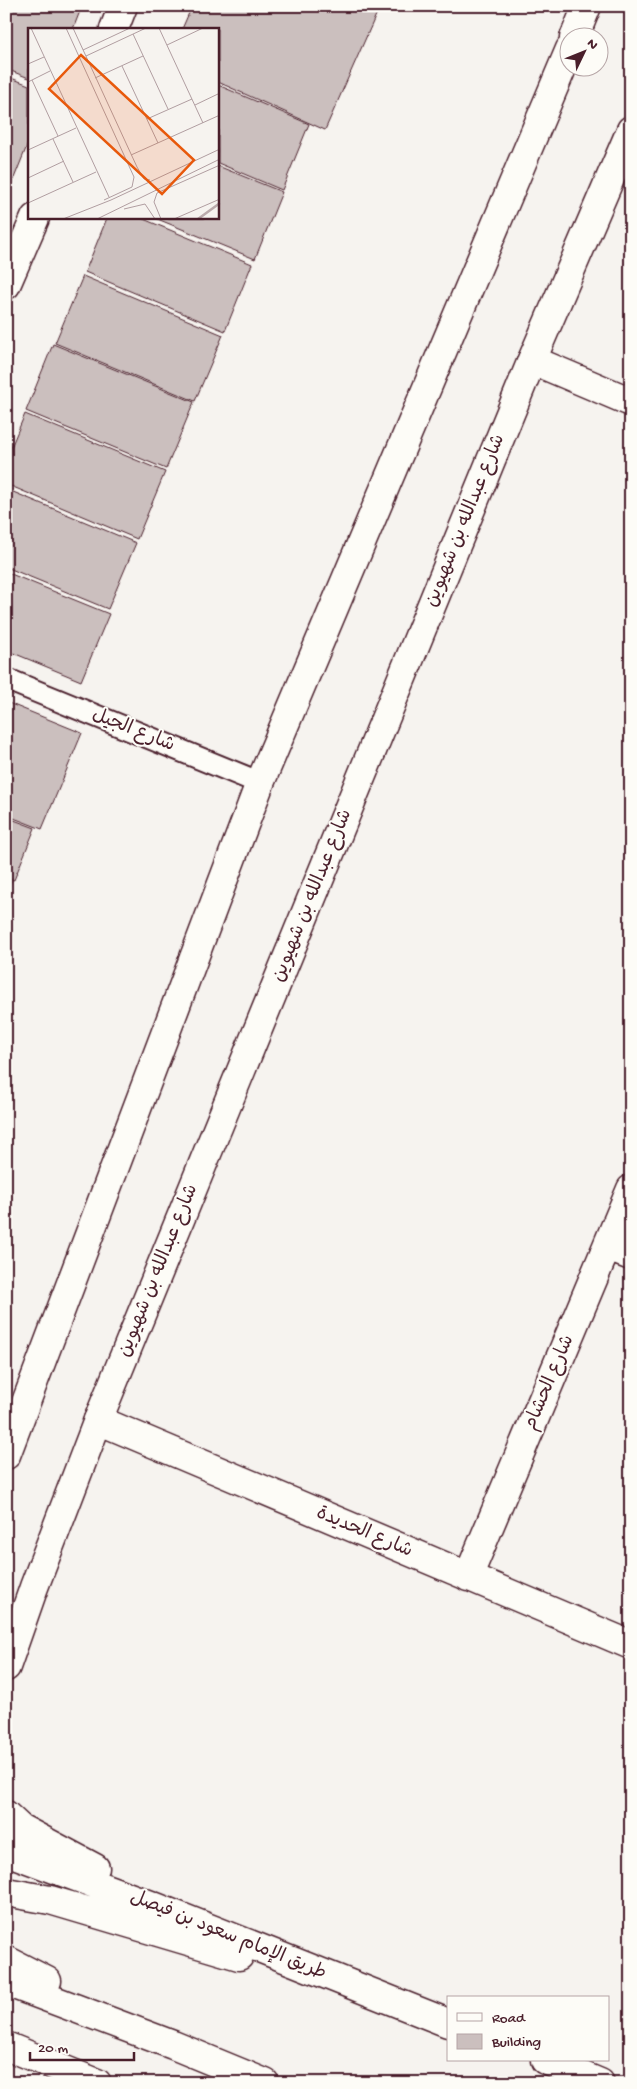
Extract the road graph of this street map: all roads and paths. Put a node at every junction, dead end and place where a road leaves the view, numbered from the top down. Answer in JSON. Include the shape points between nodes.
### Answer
{"nodes":[{"id":1,"x":124,"y":6,"type":"edge"},
{"id":2,"x":587,"y":6,"type":"edge"},
{"id":3,"x":114,"y":28,"type":"edge"},
{"id":4,"x":578,"y":28,"type":"edge"},
{"id":5,"x":560,"y":73,"type":"edge"},
{"id":6,"x":631,"y":130,"type":"edge"},
{"id":7,"x":35,"y":219,"type":"edge"},
{"id":8,"x":6,"y":285,"type":"edge"},
{"id":9,"x":532,"y":360,"type":"junction"},
{"id":10,"x":631,"y":402,"type":"edge"},
{"id":11,"x":6,"y":679,"type":"edge"},
{"id":12,"x":260,"y":783,"type":"junction"},
{"id":13,"x":631,"y":1189,"type":"edge"},
{"id":14,"x":619,"y":1252,"type":"edge"},
{"id":15,"x":98,"y":1420,"type":"junction"},
{"id":16,"x":6,"y":1455,"type":"edge"},
{"id":17,"x":468,"y":1576,"type":"junction"},
{"id":18,"x":13,"y":1637,"type":"edge"},
{"id":19,"x":631,"y":1645,"type":"edge"},
{"id":20,"x":6,"y":1667,"type":"edge"},
{"id":21,"x":6,"y":1815,"type":"edge"},
{"id":22,"x":6,"y":1851,"type":"edge"},
{"id":23,"x":6,"y":1892,"type":"edge"},
{"id":24,"x":212,"y":1929,"type":"junction"},
{"id":25,"x":6,"y":1960,"type":"edge"},
{"id":26,"x":6,"y":1982,"type":"edge"},
{"id":27,"x":352,"y":1985,"type":"junction"},
{"id":28,"x":447,"y":2022,"type":"edge"},
{"id":29,"x":174,"y":2045,"type":"junction"},
{"id":30,"x":6,"y":2046,"type":"edge"},
{"id":31,"x":550,"y":2062,"type":"edge"},
{"id":32,"x":97,"y":2083,"type":"edge"},
{"id":33,"x":265,"y":2083,"type":"edge"},
{"id":34,"x":600,"y":2083,"type":"edge"}],
"edges":[{"from":1,"to":3,"type":"street"},
{"from":2,"to":4,"type":"street"},
{"from":5,"to":12,"type":"street"},
{"from":6,"to":9,"type":"street","name":"شارع عبدالله بن شهيوين"},
{"from":7,"to":8,"type":"street"},
{"from":9,"to":10,"type":"street"},
{"from":9,"to":15,"type":"street","name":"شارع عبدالله بن شهيوين"},
{"from":11,"to":12,"type":"lane","name":"شارع الجيل"},
{"from":12,"to":16,"type":"street"},
{"from":13,"to":14,"type":"street","name":"شارع الحشام"},
{"from":14,"to":17,"type":"street","name":"شارع الحشام"},
{"from":15,"to":17,"type":"street","name":"شارع الحديدة"},
{"from":15,"to":18,"type":"street","name":"شارع عبدالله بن شهيوين"},
{"from":17,"to":19,"type":"street","name":"شارع الحديدة"},
{"from":18,"to":20,"type":"street","name":"شارع عبدالله بن شهيوين"},
{"from":21,"to":24,"type":"street","via":[[20,1828]]},
{"from":22,"to":24,"type":"street","name":"طريق الإمام سعود بن فيصل"},
{"from":23,"to":27,"type":"street","via":[[50,1900],[191,1943]]},
{"from":24,"to":27,"type":"street","name":"طريق الإمام سعود بن فيصل"},
{"from":25,"to":29,"type":"street"},
{"from":26,"to":29,"type":"street"},
{"from":27,"to":28,"type":"street","name":"طريق الإمام سعود بن فيصل"},
{"from":29,"to":33,"type":"street"},
{"from":30,"to":32,"type":"street"},
{"from":31,"to":34,"type":"street"}]}
